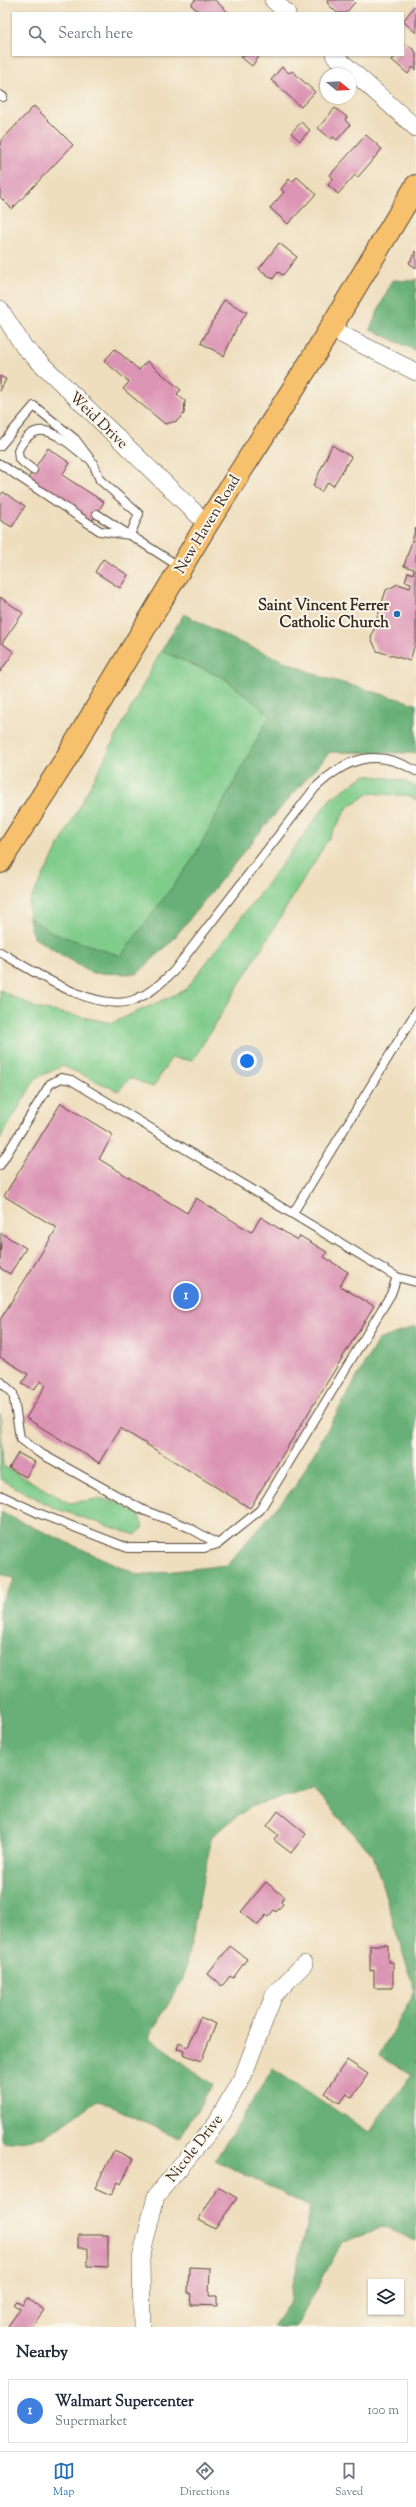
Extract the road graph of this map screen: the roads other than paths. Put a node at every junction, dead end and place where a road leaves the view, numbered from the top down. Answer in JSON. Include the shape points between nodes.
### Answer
{"nodes":[{"id":1,"x":273,"y":0,"type":"edge"},
{"id":2,"x":286,"y":12,"type":"edge"},
{"id":3,"x":335,"y":56,"type":"edge"},
{"id":4,"x":416,"y":128,"type":"edge"},
{"id":5,"x":416,"y":186,"type":"edge"},
{"id":6,"x":0,"y":309,"type":"edge"},
{"id":7,"x":5,"y":327,"type":"edge"},
{"id":8,"x":330,"y":329,"type":"junction"},
{"id":9,"x":416,"y":372,"type":"edge"},
{"id":10,"x":0,"y":446,"type":"edge"},
{"id":11,"x":93,"y":463,"type":"junction"},
{"id":12,"x":0,"y":464,"type":"edge"},
{"id":13,"x":33,"y":470,"type":"dead end"},
{"id":14,"x":97,"y":514,"type":"dead end"},
{"id":15,"x":207,"y":524,"type":"junction"},
{"id":16,"x":130,"y":535,"type":"junction"},
{"id":17,"x":181,"y":567,"type":"junction"},
{"id":18,"x":416,"y":770,"type":"edge"},
{"id":19,"x":0,"y":862,"type":"edge"},
{"id":20,"x":0,"y":952,"type":"edge"},
{"id":21,"x":416,"y":1012,"type":"edge"},
{"id":22,"x":0,"y":1165,"type":"edge"},
{"id":23,"x":293,"y":1213,"type":"junction"},
{"id":24,"x":397,"y":1277,"type":"junction"},
{"id":25,"x":416,"y":1282,"type":"edge"},
{"id":26,"x":0,"y":1381,"type":"edge"},
{"id":27,"x":0,"y":1495,"type":"edge"},
{"id":28,"x":218,"y":1544,"type":"junction"},
{"id":29,"x":304,"y":1964,"type":"dead end"},
{"id":30,"x":142,"y":2327,"type":"edge"}],
"edges":[{"from":1,"to":2,"type":"street"},
{"from":3,"to":4,"type":"street"},
{"from":5,"to":8,"type":"main road","name":"New Haven Road"},
{"from":6,"to":7,"type":"street","name":"Weid Drive"},
{"from":7,"to":15,"type":"street","name":"Weid Drive"},
{"from":8,"to":9,"type":"street"},
{"from":8,"to":15,"type":"main road","name":"New Haven Road"},
{"from":10,"to":11,"type":"lane","via":[[34,406],[75,439]]},
{"from":11,"to":13,"type":"lane","via":[[55,434],[39,430],[29,434],[18,450],[19,459]]},
{"from":11,"to":16,"type":"lane","via":[[100,480],[139,514]]},
{"from":12,"to":16,"type":"lane","via":[[100,531]]},
{"from":14,"to":16,"type":"lane"},
{"from":15,"to":17,"type":"main road","name":"New Haven Road"},
{"from":16,"to":17,"type":"lane"},
{"from":17,"to":19,"type":"main road","name":"New Haven Road","via":[[64,762]]},
{"from":18,"to":20,"type":"lane","via":[[394,760],[374,758],[350,762],[333,771],[315,788],[173,972],[152,991],[135,1000],[112,1002],[87,998],[59,986]]},
{"from":21,"to":23,"type":"lane"},
{"from":22,"to":23,"type":"lane","via":[[50,1084],[61,1078],[71,1080]]},
{"from":23,"to":24,"type":"lane"},
{"from":24,"to":25,"type":"lane"},
{"from":24,"to":28,"type":"lane","via":[[391,1294],[260,1510]]},
{"from":26,"to":28,"type":"lane","via":[[13,1393],[20,1438],[38,1452],[143,1510],[188,1527]]},
{"from":27,"to":28,"type":"lane","via":[[38,1513],[128,1548],[204,1548]]},
{"from":29,"to":30,"type":"street","name":"Nicole Drive","via":[[274,1995],[243,2076],[214,2125],[156,2196],[141,2258]]}]}
